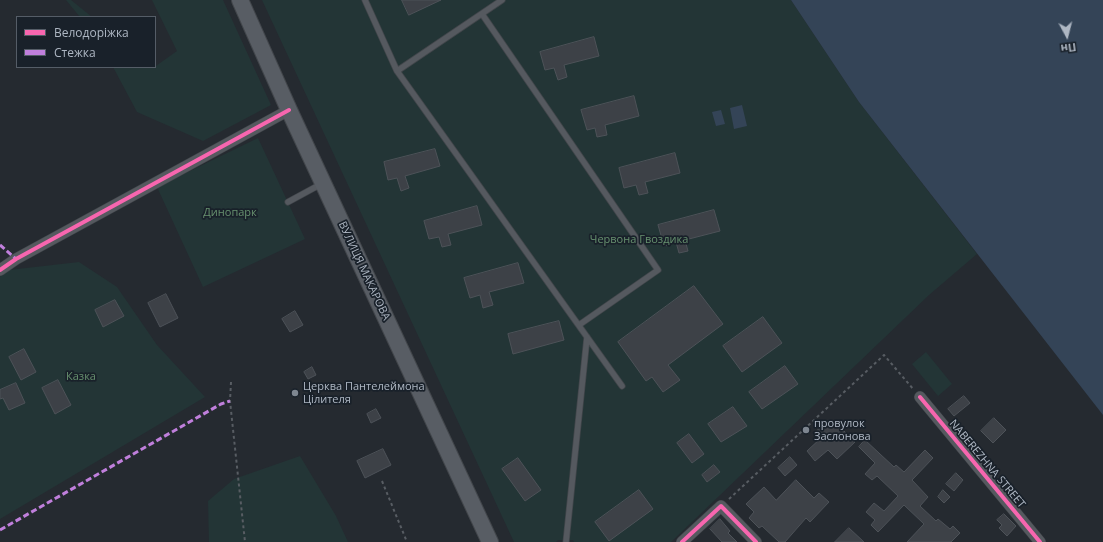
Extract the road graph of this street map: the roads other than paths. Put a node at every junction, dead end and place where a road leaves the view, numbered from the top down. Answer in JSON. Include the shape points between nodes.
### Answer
{"nodes":[{"id":1,"x":240,"y":0,"type":"edge"},
{"id":2,"x":365,"y":0,"type":"edge"},
{"id":3,"x":502,"y":0,"type":"edge"},
{"id":4,"x":482,"y":14,"type":"junction"},
{"id":5,"x":398,"y":71,"type":"junction"},
{"id":6,"x":289,"y":110,"type":"junction"},
{"id":7,"x":323,"y":183,"type":"junction"},
{"id":8,"x":288,"y":202,"type":"dead end"},
{"id":9,"x":0,"y":270,"type":"edge"},
{"id":10,"x":579,"y":325,"type":"junction"},
{"id":11,"x":587,"y":337,"type":"junction"},
{"id":12,"x":622,"y":386,"type":"dead end"},
{"id":13,"x":920,"y":397,"type":"road end"},
{"id":14,"x":490,"y":542,"type":"edge"},
{"id":15,"x":566,"y":542,"type":"edge"},
{"id":16,"x":682,"y":542,"type":"edge"},
{"id":17,"x":756,"y":542,"type":"edge"},
{"id":18,"x":1040,"y":542,"type":"edge"}],
"edges":[{"from":1,"to":6,"type":"main road","name":"ВУЛИЦЯ МАКАРОВА"},
{"from":2,"to":5,"type":"lane"},
{"from":3,"to":4,"type":"lane"},
{"from":4,"to":5,"type":"lane"},
{"from":4,"to":10,"type":"lane","via":[[658,270]]},
{"from":5,"to":10,"type":"lane"},
{"from":6,"to":7,"type":"main road","name":"ВУЛИЦЯ МАКАРОВА"},
{"from":6,"to":9,"type":"street"},
{"from":7,"to":8,"type":"lane"},
{"from":7,"to":14,"type":"main road","name":"ВУЛИЦЯ МАКАРОВА"},
{"from":10,"to":11,"type":"lane"},
{"from":11,"to":12,"type":"lane"},
{"from":11,"to":15,"type":"lane"},
{"from":13,"to":18,"type":"street","name":"NABEREZHNA STREET"},
{"from":16,"to":17,"type":"street","via":[[721,506]]}]}
